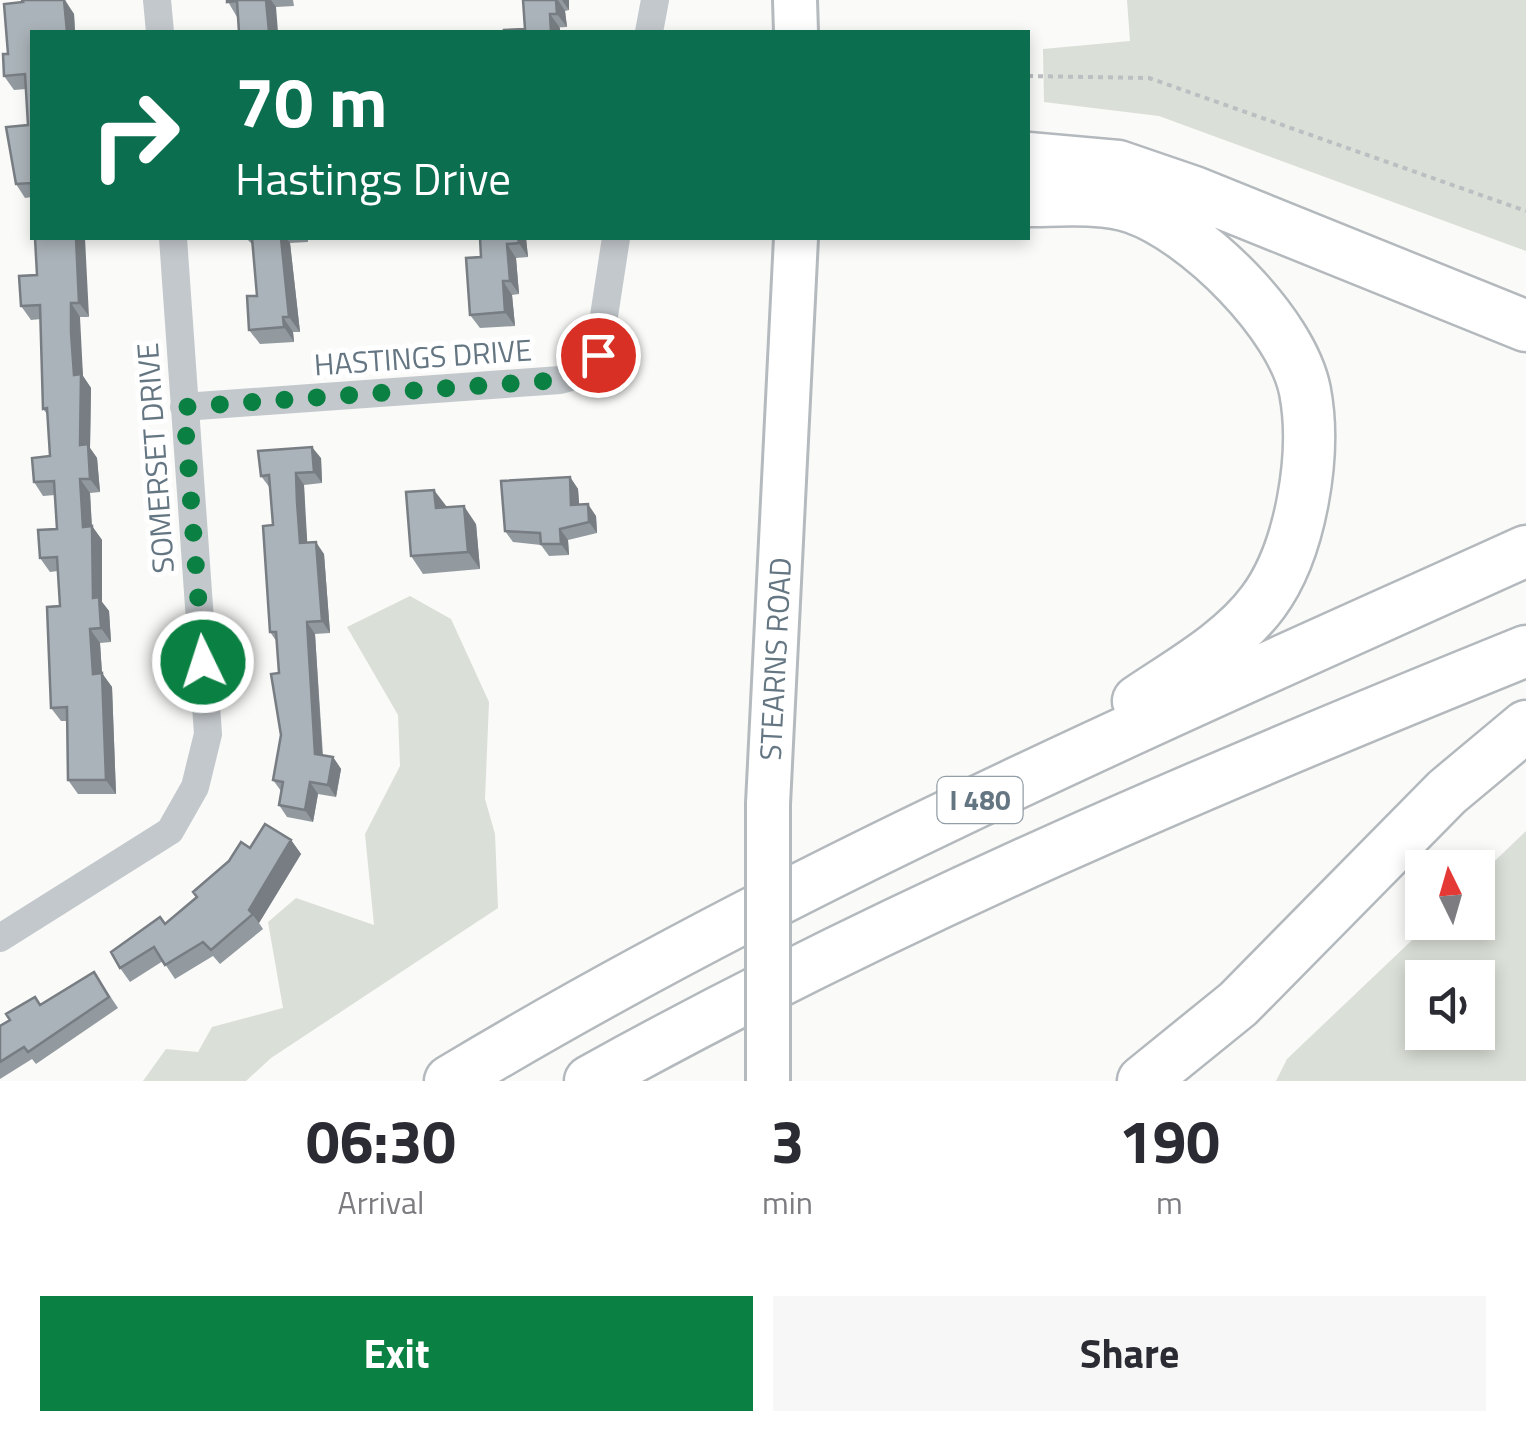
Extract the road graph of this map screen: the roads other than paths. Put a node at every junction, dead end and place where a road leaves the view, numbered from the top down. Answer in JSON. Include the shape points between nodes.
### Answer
{"nodes":[{"id":1,"x":157,"y":0,"type":"edge"},
{"id":2,"x":655,"y":0,"type":"edge"},
{"id":3,"x":795,"y":0,"type":"edge"},
{"id":4,"x":160,"y":30,"type":"edge"},
{"id":5,"x":650,"y":30,"type":"edge"},
{"id":6,"x":796,"y":30,"type":"edge"},
{"id":7,"x":1030,"y":158,"type":"edge"},
{"id":8,"x":1030,"y":201,"type":"edge"},
{"id":9,"x":173,"y":240,"type":"edge"},
{"id":10,"x":616,"y":240,"type":"edge"},
{"id":11,"x":796,"y":240,"type":"edge"},
{"id":12,"x":1526,"y":326,"type":"edge"},
{"id":13,"x":184,"y":407,"type":"junction"},
{"id":14,"x":1526,"y":551,"type":"edge"},
{"id":15,"x":1526,"y":651,"type":"edge"},
{"id":16,"x":1526,"y":726,"type":"edge"},
{"id":17,"x":1031,"y":775,"type":"junction"},
{"id":18,"x":0,"y":938,"type":"edge"},
{"id":19,"x":450,"y":1081,"type":"edge"},
{"id":20,"x":590,"y":1081,"type":"edge"},
{"id":21,"x":768,"y":1081,"type":"edge"},
{"id":22,"x":1143,"y":1081,"type":"edge"}],
"edges":[{"from":1,"to":4,"type":"street"},
{"from":2,"to":5,"type":"street"},
{"from":3,"to":6,"type":"main road"},
{"from":7,"to":12,"type":"highway","via":[[1118,166],[1179,186]]},
{"from":8,"to":17,"type":"highway","via":[[1132,207],[1207,250],[1268,316],[1297,373],[1310,455],[1299,524],[1263,602],[1209,652]]},
{"from":9,"to":13,"type":"street","name":"SOMERSET DRIVE"},
{"from":10,"to":13,"type":"street","name":"HASTINGS DRIVE","via":[[598,355],[582,374]]},
{"from":11,"to":21,"type":"main road","name":"STEARNS ROAD","bridge":true,"via":[[768,804]]},
{"from":13,"to":18,"type":"street","name":"SOMERSET DRIVE","via":[[208,734],[195,787],[170,831]]},
{"from":14,"to":17,"type":"highway","number":"I 480"},
{"from":15,"to":20,"type":"highway","number":"I 480","via":[[1045,853],[838,951]]},
{"from":16,"to":22,"type":"highway","via":[[1447,792],[1238,1004]]},
{"from":17,"to":19,"type":"highway","number":"I 480","via":[[590,996]]}]}
